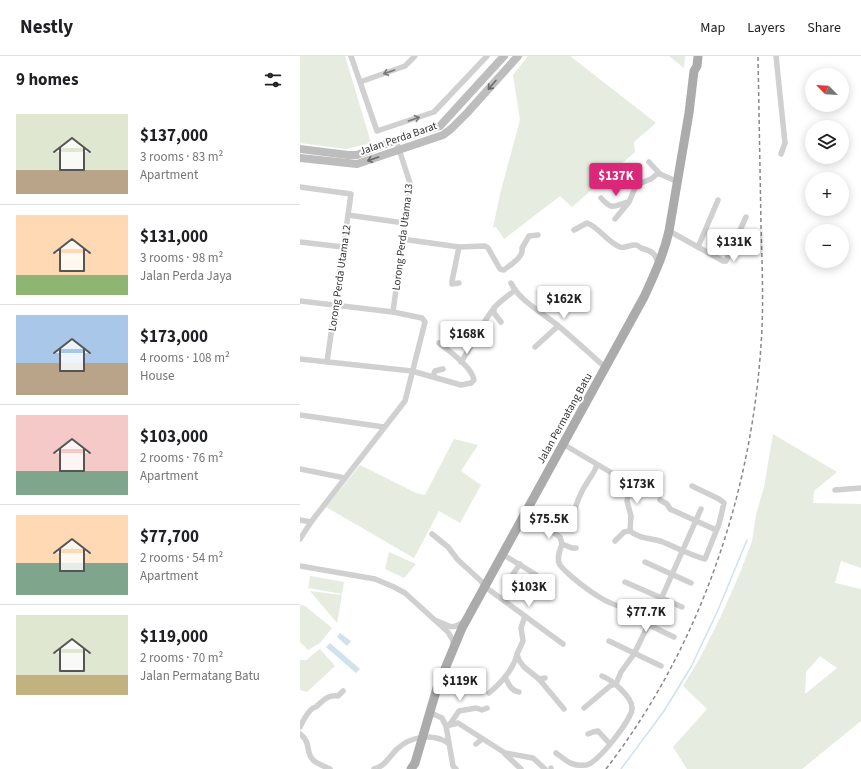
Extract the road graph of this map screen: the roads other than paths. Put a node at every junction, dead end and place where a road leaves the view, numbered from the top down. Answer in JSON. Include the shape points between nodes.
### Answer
{"nodes":[{"id":1,"x":351,"y":56,"type":"edge"},
{"id":2,"x":415,"y":56,"type":"edge"},
{"id":3,"x":487,"y":56,"type":"edge"},
{"id":4,"x":504,"y":56,"type":"edge"},
{"id":5,"x":518,"y":56,"type":"edge"},
{"id":6,"x":692,"y":56,"type":"edge"},
{"id":7,"x":698,"y":56,"type":"edge"},
{"id":8,"x":776,"y":56,"type":"edge"},
{"id":9,"x":694,"y":71,"type":"junction"},
{"id":10,"x":360,"y":82,"type":"junction"},
{"id":11,"x":451,"y":116,"type":"junction"},
{"id":12,"x":457,"y":123,"type":"junction"},
{"id":13,"x":396,"y":140,"type":"junction"},
{"id":14,"x":300,"y":150,"type":"edge"},
{"id":15,"x":399,"y":150,"type":"junction"},
{"id":16,"x":781,"y":154,"type":"dead end"},
{"id":17,"x":300,"y":158,"type":"edge"},
{"id":18,"x":649,"y":162,"type":"dead end"},
{"id":19,"x":660,"y":174,"type":"junction"},
{"id":20,"x":678,"y":182,"type":"junction"},
{"id":21,"x":300,"y":187,"type":"edge"},
{"id":22,"x":601,"y":198,"type":"dead end"},
{"id":23,"x":718,"y":200,"type":"dead end"},
{"id":24,"x":629,"y":202,"type":"junction"},
{"id":25,"x":348,"y":215,"type":"junction"},
{"id":26,"x":746,"y":217,"type":"dead end"},
{"id":27,"x":615,"y":219,"type":"dead end"},
{"id":28,"x":404,"y":223,"type":"junction"},
{"id":29,"x":574,"y":230,"type":"dead end"},
{"id":30,"x":669,"y":231,"type":"junction"},
{"id":31,"x":538,"y":236,"type":"dead end"},
{"id":32,"x":402,"y":239,"type":"junction"},
{"id":33,"x":300,"y":242,"type":"edge"},
{"id":34,"x":459,"y":246,"type":"junction"},
{"id":35,"x":343,"y":247,"type":"junction"},
{"id":36,"x":698,"y":247,"type":"junction"},
{"id":37,"x":658,"y":266,"type":"junction"},
{"id":38,"x":458,"y":283,"type":"dead end"},
{"id":39,"x":511,"y":283,"type":"dead end"},
{"id":40,"x":514,"y":291,"type":"junction"},
{"id":41,"x":300,"y":301,"type":"edge"},
{"id":42,"x":335,"y":305,"type":"junction"},
{"id":43,"x":494,"y":308,"type":"junction"},
{"id":44,"x":393,"y":312,"type":"junction"},
{"id":45,"x":501,"y":322,"type":"dead end"},
{"id":46,"x":558,"y":326,"type":"junction"},
{"id":47,"x":439,"y":343,"type":"dead end"},
{"id":48,"x":535,"y":347,"type":"dead end"},
{"id":49,"x":300,"y":359,"type":"edge"},
{"id":50,"x":327,"y":362,"type":"junction"},
{"id":51,"x":461,"y":362,"type":"junction"},
{"id":52,"x":605,"y":367,"type":"junction"},
{"id":53,"x":443,"y":370,"type":"dead end"},
{"id":54,"x":412,"y":372,"type":"junction"},
{"id":55,"x":433,"y":376,"type":"junction"},
{"id":56,"x":300,"y":415,"type":"edge"},
{"id":57,"x":384,"y":427,"type":"junction"},
{"id":58,"x":563,"y":444,"type":"junction"},
{"id":59,"x":597,"y":465,"type":"junction"},
{"id":60,"x":300,"y":469,"type":"edge"},
{"id":61,"x":345,"y":478,"type":"junction"},
{"id":62,"x":692,"y":486,"type":"dead end"},
{"id":63,"x":861,"y":488,"type":"edge"},
{"id":64,"x":835,"y":490,"type":"dead end"},
{"id":65,"x":660,"y":500,"type":"dead end"},
{"id":66,"x":701,"y":509,"type":"dead end"},
{"id":67,"x":525,"y":513,"type":"junction"},
{"id":68,"x":574,"y":517,"type":"dead end"},
{"id":69,"x":300,"y":520,"type":"edge"},
{"id":70,"x":696,"y":521,"type":"junction"},
{"id":71,"x":311,"y":522,"type":"junction"},
{"id":72,"x":716,"y":530,"type":"junction"},
{"id":73,"x":630,"y":531,"type":"junction"},
{"id":74,"x":432,"y":534,"type":"dead end"},
{"id":75,"x":300,"y":539,"type":"edge"},
{"id":76,"x":615,"y":541,"type":"dead end"},
{"id":77,"x":562,"y":544,"type":"junction"},
{"id":78,"x":576,"y":548,"type":"dead end"},
{"id":79,"x":682,"y":551,"type":"junction"},
{"id":80,"x":502,"y":554,"type":"junction"},
{"id":81,"x":645,"y":562,"type":"dead end"},
{"id":82,"x":520,"y":564,"type":"junction"},
{"id":83,"x":302,"y":566,"type":"edge"},
{"id":84,"x":514,"y":574,"type":"dead end"},
{"id":85,"x":672,"y":575,"type":"junction"},
{"id":86,"x":625,"y":582,"type":"dead end"},
{"id":87,"x":692,"y":582,"type":"dead end"},
{"id":88,"x":484,"y":586,"type":"junction"},
{"id":89,"x":549,"y":588,"type":"dead end"},
{"id":90,"x":662,"y":597,"type":"junction"},
{"id":91,"x":626,"y":605,"type":"dead end"},
{"id":92,"x":682,"y":607,"type":"dead end"},
{"id":93,"x":626,"y":614,"type":"dead end"},
{"id":94,"x":525,"y":616,"type":"junction"},
{"id":95,"x":467,"y":619,"type":"junction"},
{"id":96,"x":436,"y":621,"type":"junction"},
{"id":97,"x":649,"y":624,"type":"junction"},
{"id":98,"x":674,"y":637,"type":"dead end"},
{"id":99,"x":609,"y":641,"type":"dead end"},
{"id":100,"x":564,"y":644,"type":"dead end"},
{"id":101,"x":454,"y":646,"type":"junction"},
{"id":102,"x":517,"y":654,"type":"junction"},
{"id":103,"x":634,"y":654,"type":"junction"},
{"id":104,"x":661,"y":666,"type":"dead end"},
{"id":105,"x":602,"y":676,"type":"dead end"},
{"id":106,"x":505,"y":677,"type":"junction"},
{"id":107,"x":545,"y":678,"type":"dead end"},
{"id":108,"x":539,"y":679,"type":"junction"},
{"id":109,"x":616,"y":684,"type":"junction"},
{"id":110,"x":343,"y":692,"type":"dead end"},
{"id":111,"x":490,"y":692,"type":"dead end"},
{"id":112,"x":519,"y":692,"type":"dead end"},
{"id":113,"x":487,"y":708,"type":"dead end"},
{"id":114,"x":584,"y":708,"type":"dead end"},
{"id":115,"x":564,"y":709,"type":"dead end"},
{"id":116,"x":429,"y":712,"type":"junction"},
{"id":117,"x":448,"y":725,"type":"junction"},
{"id":118,"x":300,"y":727,"type":"edge"},
{"id":119,"x":300,"y":734,"type":"edge"},
{"id":120,"x":588,"y":734,"type":"dead end"},
{"id":121,"x":423,"y":736,"type":"junction"},
{"id":122,"x":482,"y":739,"type":"junction"},
{"id":123,"x":448,"y":743,"type":"junction"},
{"id":124,"x":476,"y":744,"type":"dead end"},
{"id":125,"x":610,"y":744,"type":"junction"},
{"id":126,"x":505,"y":753,"type":"junction"},
{"id":127,"x":556,"y":753,"type":"dead end"},
{"id":128,"x":414,"y":767,"type":"edge"},
{"id":129,"x":330,"y":769,"type":"edge"},
{"id":130,"x":374,"y":769,"type":"edge"},
{"id":131,"x":456,"y":769,"type":"edge"},
{"id":132,"x":521,"y":769,"type":"edge"},
{"id":133,"x":545,"y":769,"type":"edge"}],
"edges":[{"from":1,"to":10,"type":"street"},
{"from":2,"to":10,"type":"street","one_way":true,"via":[[405,66]]},
{"from":10,"to":3,"type":"street","one_way":true,"via":[[377,131],[434,112]]},
{"from":4,"to":11,"type":"street","name":"Jalan Perda Barat"},
{"from":5,"to":12,"type":"street","name":"Jalan Perda Barat","one_way":true},
{"from":6,"to":9,"type":"main road","name":"Jalan Permatang Batu","via":[[691,66]]},
{"from":7,"to":9,"type":"main road","name":"Jalan Permatang Batu"},
{"from":8,"to":16,"type":"street","via":[[785,143]]},
{"from":9,"to":20,"type":"main road","name":"Jalan Permatang Batu"},
{"from":11,"to":12,"type":"street"},
{"from":11,"to":13,"type":"street","name":"Jalan Perda Barat","via":[[440,126]]},
{"from":12,"to":15,"type":"street","name":"Jalan Perda Barat","via":[[442,135]]},
{"from":13,"to":14,"type":"street","name":"Jalan Perda Barat","via":[[357,155]]},
{"from":13,"to":15,"type":"street","name":"Lorong Perda Utama 13"},
{"from":15,"to":17,"type":"street","name":"Jalan Perda Barat","one_way":true,"via":[[356,164]]},
{"from":15,"to":28,"type":"street","name":"Lorong Perda Utama 13","via":[[410,182]]},
{"from":18,"to":19,"type":"street"},
{"from":19,"to":20,"type":"street"},
{"from":19,"to":24,"type":"street","via":[[638,185]]},
{"from":20,"to":30,"type":"main road","name":"Jalan Permatang Batu"},
{"from":21,"to":25,"type":"street","name":"Lorong Perda Utama 12","via":[[351,194]]},
{"from":22,"to":24,"type":"street","via":[[609,206],[614,207]]},
{"from":23,"to":36,"type":"street"},
{"from":24,"to":27,"type":"street"},
{"from":25,"to":28,"type":"street"},
{"from":25,"to":35,"type":"street","name":"Lorong Perda Utama 12"},
{"from":26,"to":36,"type":"street","via":[[726,261]]},
{"from":28,"to":32,"type":"street","name":"Lorong Perda Utama 13"},
{"from":29,"to":37,"type":"street","via":[[587,223],[594,226],[620,247],[636,245],[652,252],[657,258]]},
{"from":30,"to":36,"type":"street"},
{"from":30,"to":37,"type":"main road","name":"Jalan Permatang Batu"},
{"from":31,"to":34,"type":"street","via":[[529,236],[521,255],[504,270],[500,270],[485,246]]},
{"from":32,"to":34,"type":"street"},
{"from":32,"to":44,"type":"street","name":"Lorong Perda Utama 13"},
{"from":33,"to":35,"type":"street"},
{"from":34,"to":38,"type":"street","via":[[452,284]]},
{"from":35,"to":42,"type":"street","name":"Lorong Perda Utama 12"},
{"from":37,"to":52,"type":"main road","name":"Jalan Permatang Batu","via":[[644,297]]},
{"from":39,"to":40,"type":"street"},
{"from":40,"to":43,"type":"street"},
{"from":40,"to":46,"type":"street"},
{"from":41,"to":42,"type":"street"},
{"from":42,"to":44,"type":"street"},
{"from":42,"to":50,"type":"street","name":"Lorong Perda Utama 12"},
{"from":43,"to":45,"type":"street","via":[[494,314]]},
{"from":43,"to":51,"type":"street"},
{"from":44,"to":54,"type":"street","via":[[422,318],[425,322]]},
{"from":46,"to":48,"type":"street"},
{"from":46,"to":52,"type":"street"},
{"from":47,"to":51,"type":"street"},
{"from":49,"to":50,"type":"street"},
{"from":50,"to":54,"type":"street"},
{"from":51,"to":55,"type":"street","via":[[473,374],[474,380],[471,384],[461,384]]},
{"from":52,"to":58,"type":"main road","name":"Jalan Permatang Batu"},
{"from":53,"to":55,"type":"street","via":[[435,372]]},
{"from":54,"to":55,"type":"street"},
{"from":54,"to":57,"type":"street","via":[[405,401]]},
{"from":56,"to":57,"type":"street"},
{"from":57,"to":61,"type":"street"},
{"from":58,"to":59,"type":"street"},
{"from":58,"to":67,"type":"main road","name":"Jalan Permatang Batu"},
{"from":59,"to":68,"type":"street","via":[[576,504]]},
{"from":59,"to":73,"type":"street","via":[[628,482]]},
{"from":60,"to":61,"type":"street"},
{"from":61,"to":71,"type":"street"},
{"from":62,"to":72,"type":"street","via":[[724,503]]},
{"from":63,"to":64,"type":"street"},
{"from":65,"to":70,"type":"street","via":[[670,509]]},
{"from":66,"to":70,"type":"street"},
{"from":67,"to":77,"type":"street","via":[[560,537]]},
{"from":67,"to":80,"type":"main road","name":"Jalan Permatang Batu"},
{"from":69,"to":71,"type":"street"},
{"from":70,"to":72,"type":"street"},
{"from":70,"to":79,"type":"street"},
{"from":71,"to":75,"type":"street"},
{"from":72,"to":79,"type":"street","via":[[705,559]]},
{"from":73,"to":76,"type":"street","via":[[624,532]]},
{"from":73,"to":79,"type":"street","via":[[634,535],[661,541]]},
{"from":74,"to":88,"type":"street","via":[[448,547]]},
{"from":77,"to":78,"type":"street"},
{"from":77,"to":91,"type":"street","via":[[558,556],[559,564],[572,577],[589,591],[611,603],[620,607]]},
{"from":79,"to":85,"type":"street"},
{"from":80,"to":82,"type":"street"},
{"from":80,"to":88,"type":"main road","name":"Jalan Permatang Batu"},
{"from":81,"to":85,"type":"street"},
{"from":82,"to":84,"type":"street"},
{"from":82,"to":89,"type":"street","via":[[536,574]]},
{"from":83,"to":96,"type":"street","via":[[379,580],[402,591]]},
{"from":85,"to":87,"type":"street"},
{"from":85,"to":90,"type":"street"},
{"from":86,"to":90,"type":"street"},
{"from":88,"to":94,"type":"street"},
{"from":88,"to":95,"type":"main road","name":"Jalan Permatang Batu"},
{"from":90,"to":92,"type":"street"},
{"from":90,"to":97,"type":"street"},
{"from":93,"to":97,"type":"street"},
{"from":94,"to":100,"type":"street"},
{"from":94,"to":102,"type":"street","via":[[521,628],[523,642]]},
{"from":95,"to":96,"type":"street","via":[[454,627]]},
{"from":95,"to":101,"type":"main road","name":"Jalan Permatang Batu"},
{"from":96,"to":101,"type":"street","via":[[450,635]]},
{"from":97,"to":98,"type":"street"},
{"from":97,"to":103,"type":"street"},
{"from":99,"to":103,"type":"street"},
{"from":101,"to":116,"type":"main road","name":"Jalan Permatang Batu"},
{"from":102,"to":106,"type":"street"},
{"from":102,"to":108,"type":"street","via":[[524,667]]},
{"from":103,"to":104,"type":"street"},
{"from":103,"to":109,"type":"street"},
{"from":105,"to":109,"type":"street"},
{"from":106,"to":111,"type":"street"},
{"from":106,"to":112,"type":"street","via":[[509,686]]},
{"from":107,"to":108,"type":"street"},
{"from":108,"to":115,"type":"street"},
{"from":109,"to":114,"type":"street"},
{"from":109,"to":125,"type":"street","via":[[628,696],[632,708]]},
{"from":110,"to":118,"type":"street","via":[[338,696],[323,699],[312,709]]},
{"from":113,"to":117,"type":"street","via":[[459,711]]},
{"from":116,"to":117,"type":"street","via":[[442,718]]},
{"from":116,"to":121,"type":"main road","name":"Jalan Permatang Batu"},
{"from":117,"to":122,"type":"street","via":[[458,723]]},
{"from":117,"to":123,"type":"street"},
{"from":119,"to":129,"type":"street","via":[[307,741],[313,760]]},
{"from":120,"to":125,"type":"street","via":[[598,731]]},
{"from":121,"to":123,"type":"street","via":[[442,739]]},
{"from":121,"to":128,"type":"main road","name":"Jalan Permatang Batu"},
{"from":121,"to":130,"type":"street","via":[[399,748],[388,760]]},
{"from":122,"to":124,"type":"street"},
{"from":122,"to":126,"type":"street"},
{"from":123,"to":131,"type":"street"},
{"from":125,"to":127,"type":"street","via":[[588,765],[572,765]]},
{"from":126,"to":132,"type":"street"},
{"from":126,"to":133,"type":"street","via":[[533,758]]}]}
